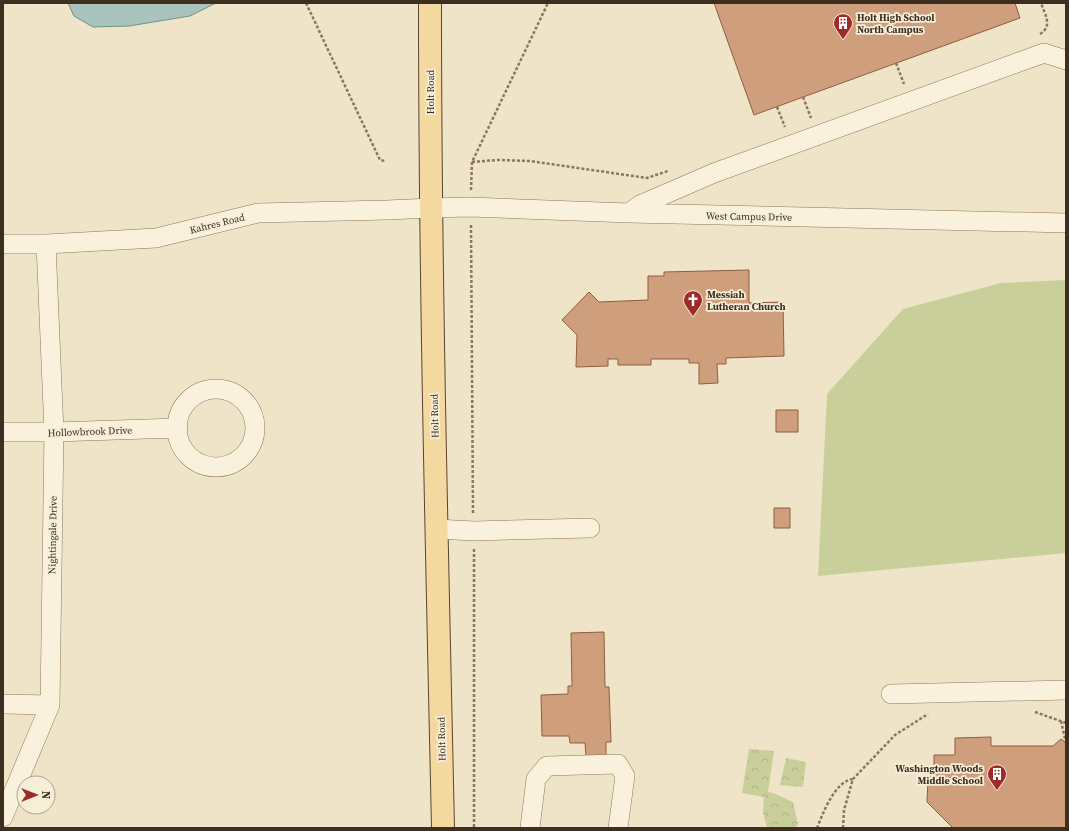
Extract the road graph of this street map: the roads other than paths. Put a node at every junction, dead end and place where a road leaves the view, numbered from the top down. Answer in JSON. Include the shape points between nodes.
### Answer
{"nodes":[{"id":1,"x":430,"y":3,"type":"edge"},
{"id":2,"x":1066,"y":60,"type":"edge"},
{"id":3,"x":431,"y":208,"type":"junction"},
{"id":4,"x":629,"y":213,"type":"junction"},
{"id":5,"x":1066,"y":222,"type":"edge"},
{"id":6,"x":3,"y":244,"type":"edge"},
{"id":7,"x":46,"y":244,"type":"junction"},
{"id":8,"x":178,"y":428,"type":"junction"},
{"id":9,"x":3,"y":432,"type":"edge"},
{"id":10,"x":54,"y":432,"type":"junction"},
{"id":11,"x":590,"y":528,"type":"dead end"},
{"id":12,"x":436,"y":529,"type":"junction"},
{"id":13,"x":1066,"y":690,"type":"edge"},
{"id":14,"x":891,"y":694,"type":"dead end"},
{"id":15,"x":3,"y":704,"type":"edge"},
{"id":16,"x":50,"y":705,"type":"junction"},
{"id":17,"x":3,"y":817,"type":"edge"},
{"id":18,"x":443,"y":828,"type":"edge"},
{"id":19,"x":530,"y":828,"type":"edge"},
{"id":20,"x":618,"y":828,"type":"edge"}],
"edges":[{"from":1,"to":3,"type":"main road","name":"Holt Road"},
{"from":2,"to":4,"type":"street","via":[[1044,53],[714,173],[640,205]]},
{"from":3,"to":4,"type":"street","name":"West Campus Drive"},
{"from":3,"to":7,"type":"street","name":"Kahres Road","via":[[258,213],[156,238]]},
{"from":3,"to":12,"type":"main road","name":"Holt Road"},
{"from":4,"to":5,"type":"street","name":"West Campus Drive"},
{"from":6,"to":7,"type":"street","name":"Kahres Road"},
{"from":7,"to":10,"type":"street","name":"Nightingale Drive"},
{"from":8,"to":8,"type":"street","via":[[180,413],[190,399],[202,391],[225,390],[236,394],[245,402],[255,420],[256,433],[246,455],[227,466],[214,468],[204,466],[190,457],[182,448]]},
{"from":8,"to":10,"type":"street","name":"Hollowbrook Drive"},
{"from":9,"to":10,"type":"street","name":"Hollowbrook Drive"},
{"from":10,"to":16,"type":"street","name":"Nightingale Drive"},
{"from":11,"to":12,"type":"street","via":[[474,531]]},
{"from":12,"to":18,"type":"main road","name":"Holt Road"},
{"from":13,"to":14,"type":"street"},
{"from":15,"to":16,"type":"street"},
{"from":16,"to":17,"type":"street","name":"Nightingale Drive"},
{"from":19,"to":20,"type":"street","via":[[536,779],[547,766],[618,764],[624,776]]}]}
